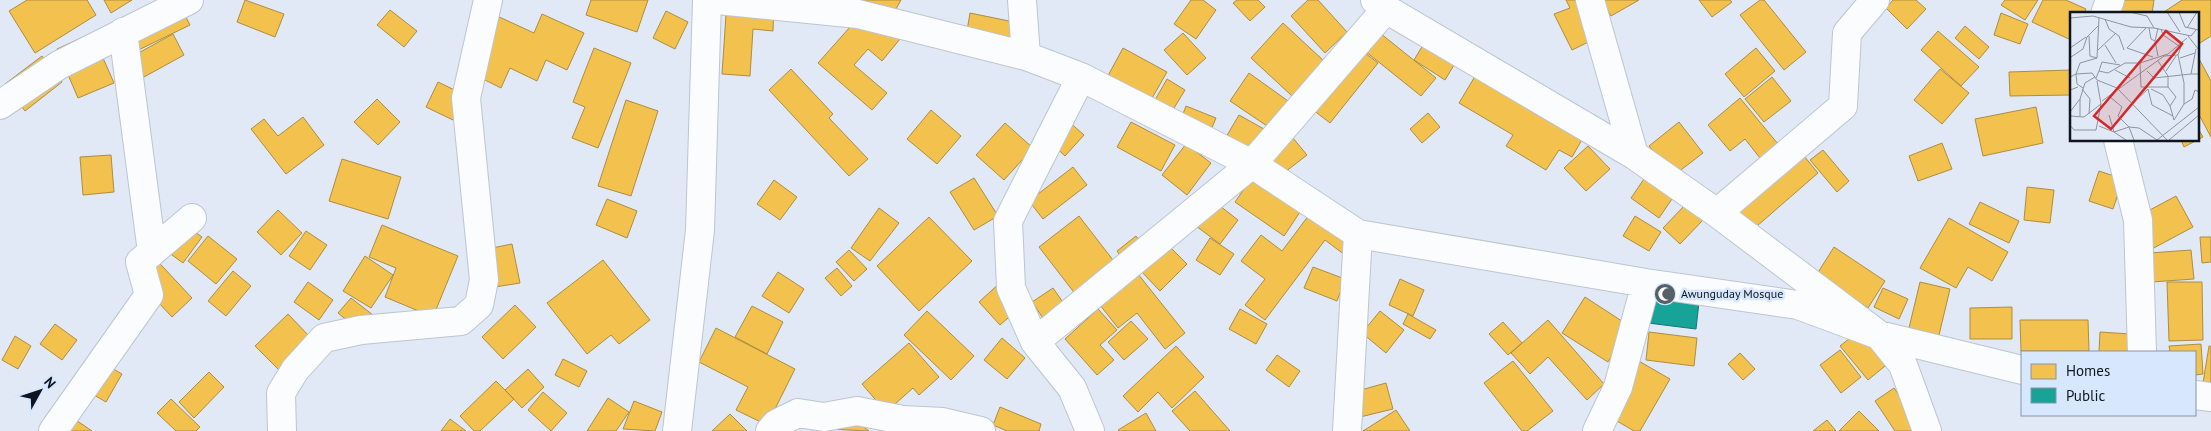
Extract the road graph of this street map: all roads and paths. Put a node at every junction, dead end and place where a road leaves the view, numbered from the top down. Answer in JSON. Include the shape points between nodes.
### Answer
{"nodes":[{"id":1,"x":189,"y":0,"type":"edge"},
{"id":2,"x":488,"y":0,"type":"edge"},
{"id":3,"x":706,"y":0,"type":"edge"},
{"id":4,"x":718,"y":0,"type":"edge"},
{"id":5,"x":1022,"y":0,"type":"edge"},
{"id":6,"x":1590,"y":0,"type":"edge"},
{"id":7,"x":1875,"y":0,"type":"edge"},
{"id":8,"x":2110,"y":0,"type":"edge"},
{"id":9,"x":1380,"y":4,"type":"edge"},
{"id":10,"x":861,"y":7,"type":"edge"},
{"id":11,"x":2106,"y":12,"type":"edge"},
{"id":12,"x":123,"y":32,"type":"junction"},
{"id":13,"x":1026,"y":56,"type":"junction"},
{"id":14,"x":1081,"y":77,"type":"junction"},
{"id":15,"x":0,"y":104,"type":"edge"},
{"id":16,"x":2118,"y":141,"type":"edge"},
{"id":17,"x":1634,"y":155,"type":"junction"},
{"id":18,"x":1252,"y":164,"type":"junction"},
{"id":19,"x":1717,"y":213,"type":"junction"},
{"id":20,"x":192,"y":218,"type":"dead end"},
{"id":21,"x":1358,"y":234,"type":"junction"},
{"id":22,"x":152,"y":252,"type":"junction"},
{"id":23,"x":1646,"y":283,"type":"junction"},
{"id":24,"x":1879,"y":335,"type":"junction"},
{"id":25,"x":1035,"y":342,"type":"junction"},
{"id":26,"x":2142,"y":351,"type":"edge"},
{"id":27,"x":2021,"y":370,"type":"edge"},
{"id":28,"x":2196,"y":395,"type":"edge"},
{"id":29,"x":2211,"y":396,"type":"edge"},
{"id":30,"x":53,"y":431,"type":"edge"},
{"id":31,"x":282,"y":431,"type":"edge"},
{"id":32,"x":678,"y":431,"type":"edge"},
{"id":33,"x":770,"y":431,"type":"edge"},
{"id":34,"x":981,"y":431,"type":"edge"},
{"id":35,"x":1090,"y":431,"type":"edge"},
{"id":36,"x":1347,"y":431,"type":"edge"},
{"id":37,"x":1597,"y":431,"type":"edge"},
{"id":38,"x":1927,"y":431,"type":"edge"}],
"edges":[{"from":1,"to":12,"type":"street"},
{"from":2,"to":31,"type":"street","via":[[466,98],[484,280],[479,305],[461,321],[361,330],[324,338],[295,370],[281,393]]},
{"from":3,"to":32,"type":"street","via":[[700,230]]},
{"from":4,"to":10,"type":"street"},
{"from":5,"to":13,"type":"street"},
{"from":6,"to":17,"type":"street"},
{"from":7,"to":19,"type":"street","via":[[1847,33],[1843,106]]},
{"from":8,"to":11,"type":"street"},
{"from":9,"to":17,"type":"street"},
{"from":9,"to":18,"type":"street"},
{"from":10,"to":13,"type":"street"},
{"from":12,"to":15,"type":"street","via":[[59,65]]},
{"from":12,"to":22,"type":"street"},
{"from":13,"to":14,"type":"street"},
{"from":14,"to":18,"type":"street"},
{"from":14,"to":25,"type":"street","via":[[1008,221],[1011,288]]},
{"from":16,"to":26,"type":"street","via":[[2138,220]]},
{"from":17,"to":19,"type":"street"},
{"from":18,"to":21,"type":"street"},
{"from":18,"to":25,"type":"street"},
{"from":19,"to":24,"type":"street"},
{"from":20,"to":22,"type":"street"},
{"from":21,"to":23,"type":"street"},
{"from":21,"to":36,"type":"street"},
{"from":22,"to":30,"type":"street","via":[[140,262],[149,295]]},
{"from":23,"to":24,"type":"street","via":[[1798,305]]},
{"from":23,"to":37,"type":"street","via":[[1618,387]]},
{"from":24,"to":27,"type":"street"},
{"from":24,"to":38,"type":"street","via":[[1903,365]]},
{"from":25,"to":35,"type":"street","via":[[1072,388]]},
{"from":28,"to":29,"type":"street"},
{"from":33,"to":34,"type":"street","via":[[776,424],[798,413],[824,417],[857,411],[903,420],[943,422]]}]}
